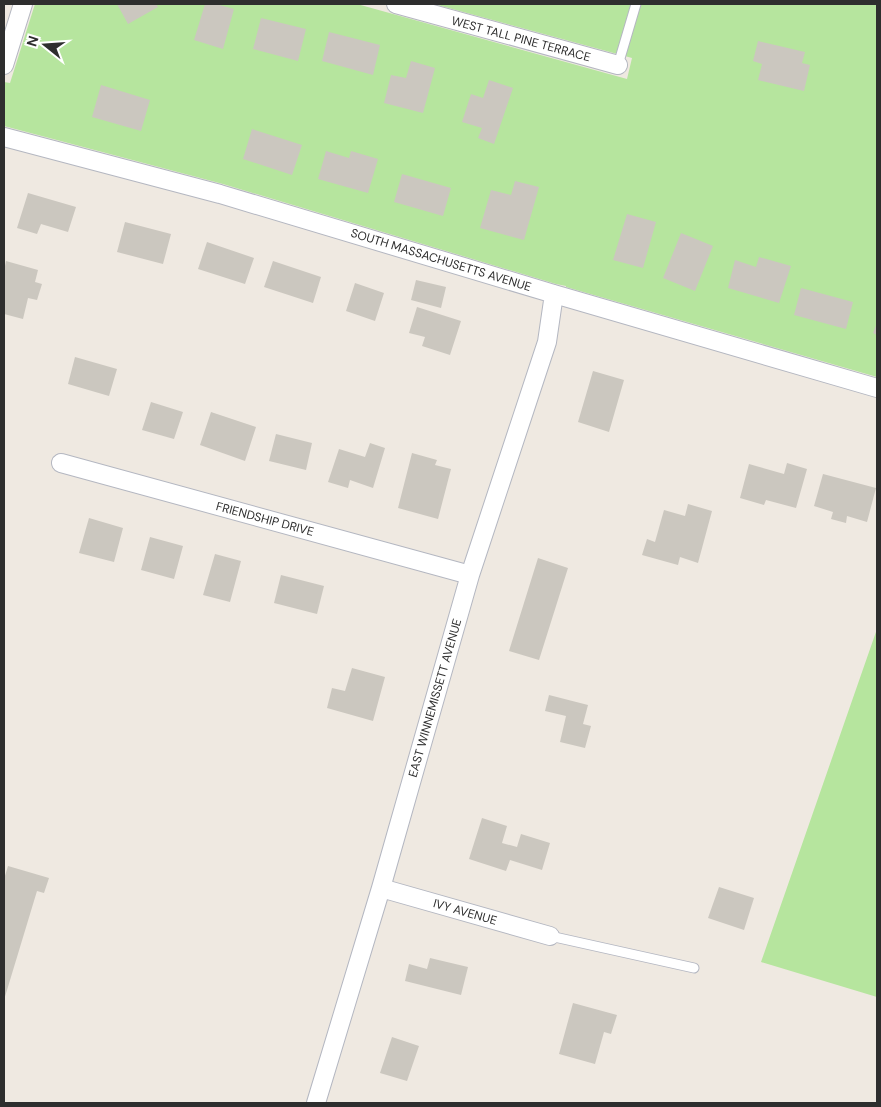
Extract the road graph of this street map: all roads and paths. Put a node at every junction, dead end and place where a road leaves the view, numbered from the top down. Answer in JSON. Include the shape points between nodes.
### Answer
{"nodes":[{"id":1,"x":23,"y":4,"type":"edge"},
{"id":2,"x":396,"y":4,"type":"edge"},
{"id":3,"x":636,"y":4,"type":"edge"},
{"id":4,"x":4,"y":64,"type":"edge"},
{"id":5,"x":618,"y":65,"type":"joint"},
{"id":6,"x":4,"y":137,"type":"edge"},
{"id":7,"x":554,"y":294,"type":"junction"},
{"id":8,"x":877,"y":388,"type":"edge"},
{"id":9,"x":61,"y":463,"type":"dead end"},
{"id":10,"x":470,"y":575,"type":"junction"},
{"id":11,"x":381,"y":888,"type":"junction"},
{"id":12,"x":550,"y":936,"type":"joint"},
{"id":13,"x":694,"y":968,"type":"dead end"},
{"id":14,"x":316,"y":1103,"type":"edge"}],
"edges":[{"from":1,"to":4,"type":"street"},
{"from":2,"to":5,"type":"street","name":"WEST TALL PINE TERRACE"},
{"from":3,"to":5,"type":"lane"},
{"from":6,"to":7,"type":"street","name":"SOUTH MASSACHUSETTS AVENUE","via":[[220,194]]},
{"from":7,"to":8,"type":"street","name":"SOUTH MASSACHUSETTS AVENUE"},
{"from":7,"to":10,"type":"street","name":"EAST WINNEMISSETT AVENUE","via":[[547,342]]},
{"from":9,"to":10,"type":"street","name":"FRIENDSHIP DRIVE"},
{"from":10,"to":11,"type":"street","name":"EAST WINNEMISSETT AVENUE"},
{"from":11,"to":12,"type":"street","name":"IVY AVENUE"},
{"from":11,"to":14,"type":"street","name":"EAST WINNEMISSETT AVENUE"},
{"from":12,"to":13,"type":"lane"}]}
